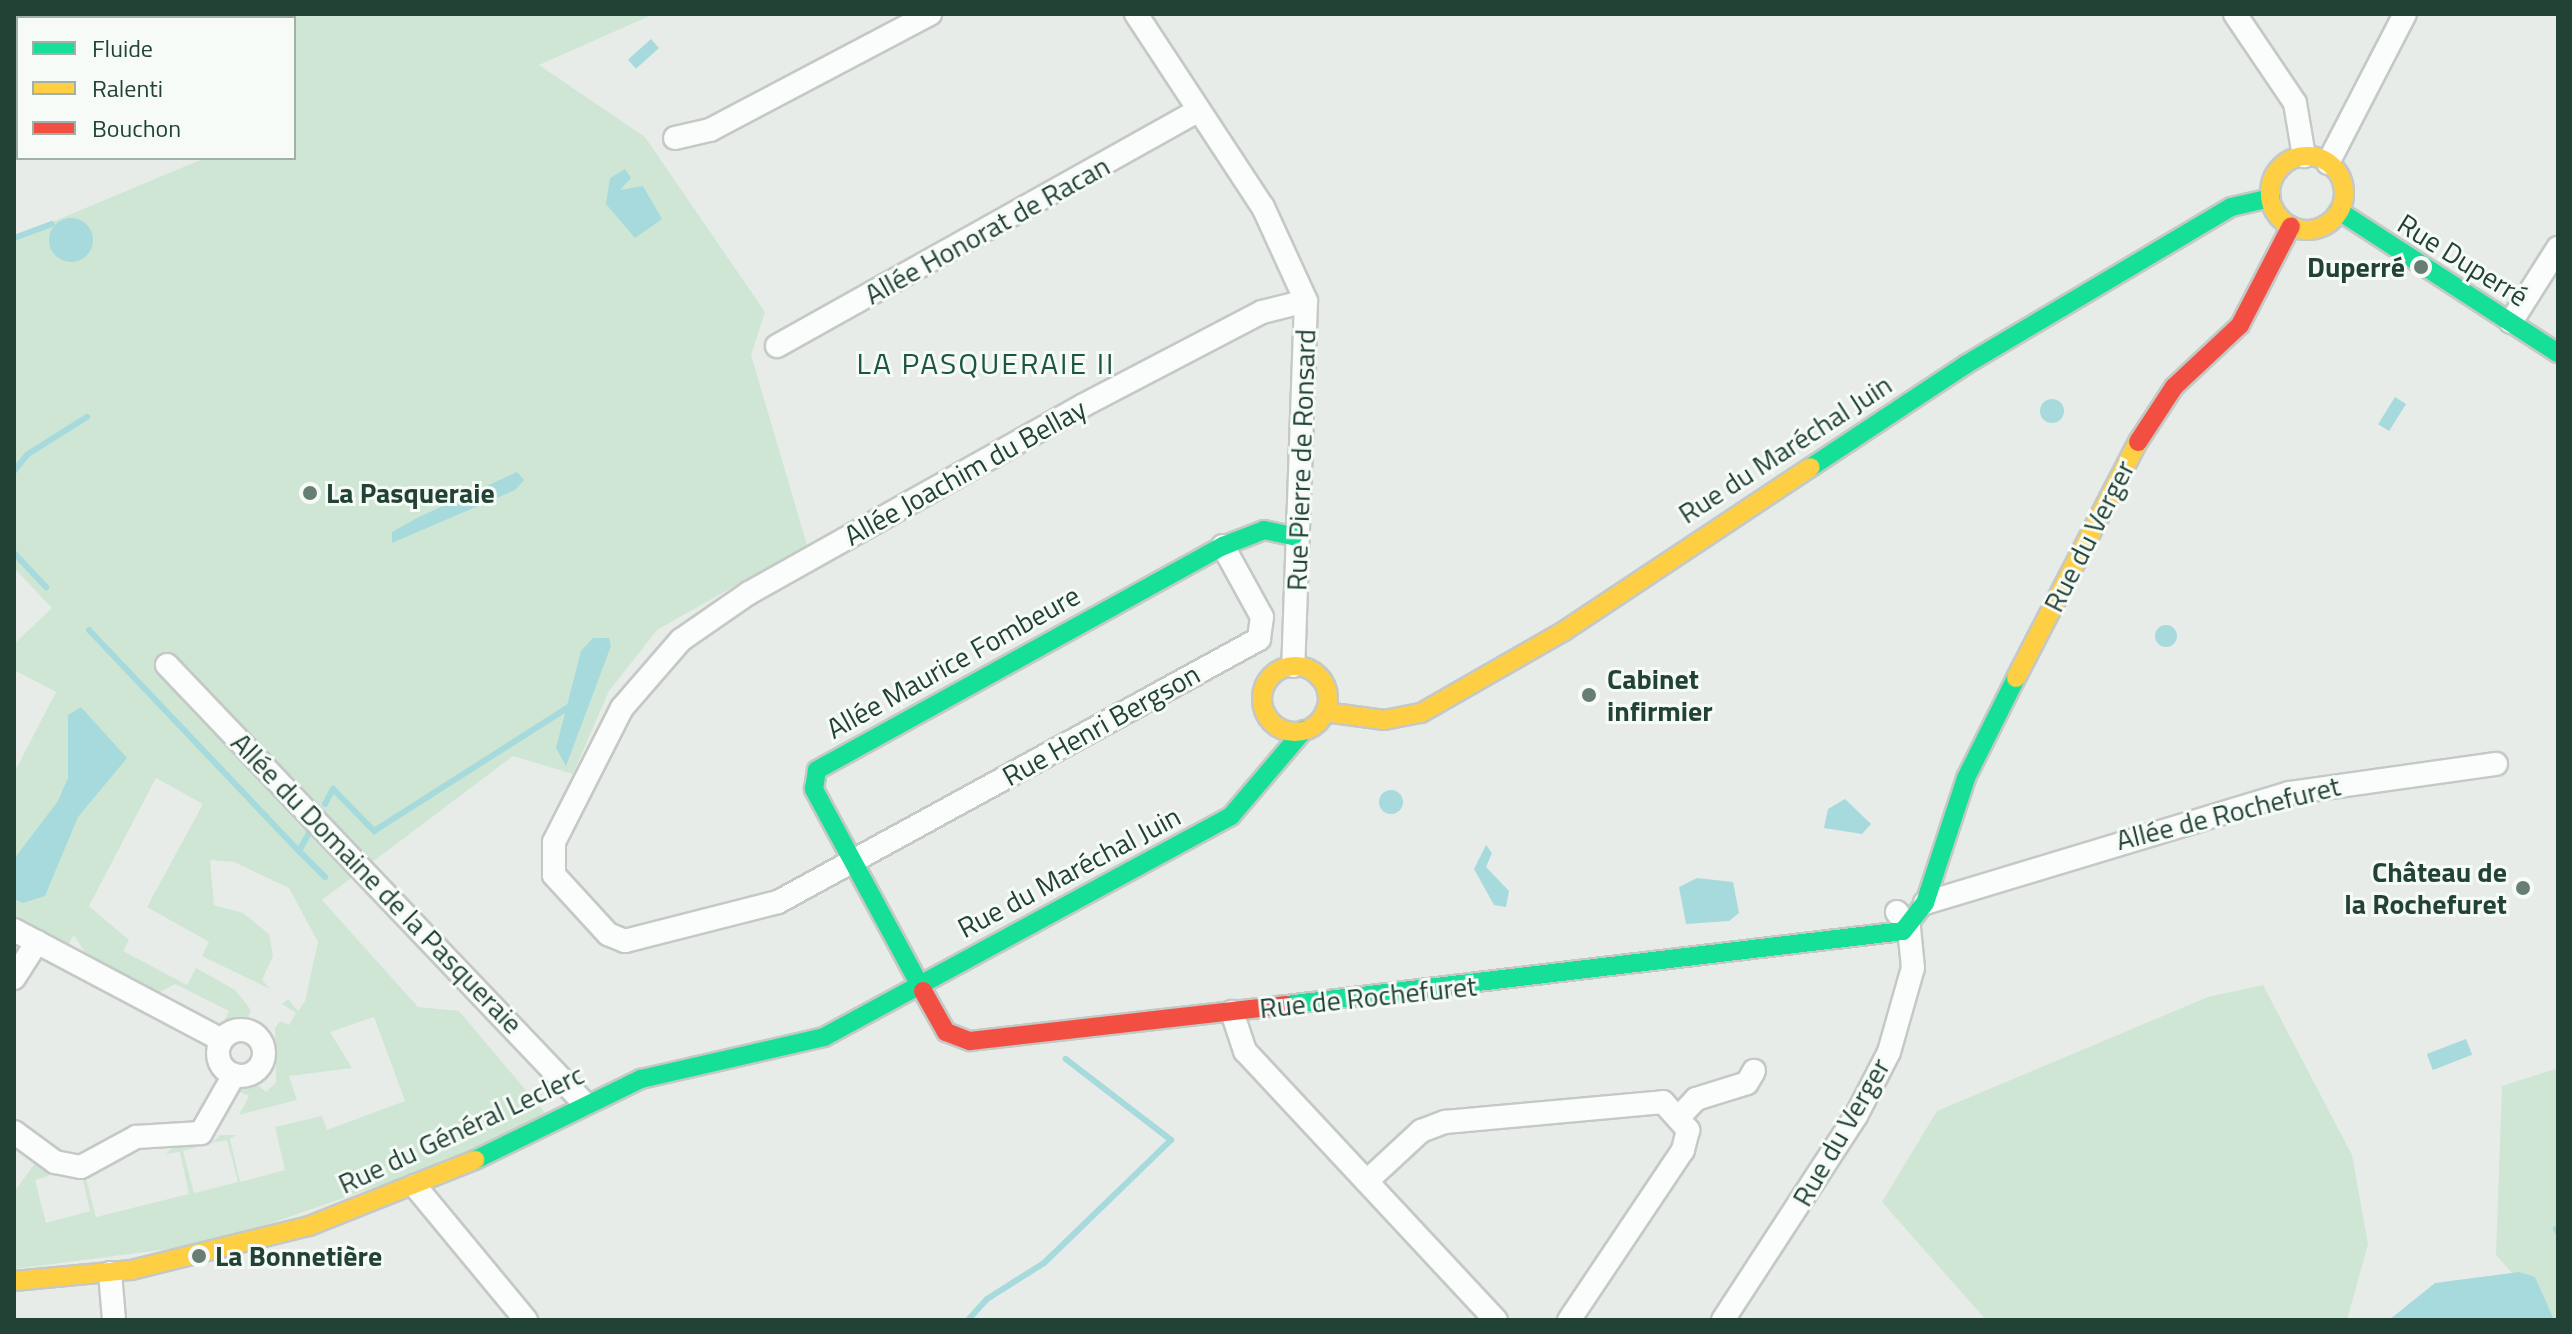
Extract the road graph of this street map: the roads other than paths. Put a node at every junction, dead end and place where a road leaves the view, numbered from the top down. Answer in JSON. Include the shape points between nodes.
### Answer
{"nodes":[{"id":1,"x":930,"y":14,"type":"edge"},
{"id":2,"x":1136,"y":14,"type":"edge"},
{"id":3,"x":2235,"y":14,"type":"edge"},
{"id":4,"x":2405,"y":14,"type":"edge"},
{"id":5,"x":1196,"y":112,"type":"junction"},
{"id":6,"x":675,"y":138,"type":"dead end"},
{"id":7,"x":2304,"y":156,"type":"junction"},
{"id":8,"x":2328,"y":163,"type":"junction"},
{"id":9,"x":2271,"y":198,"type":"junction"},
{"id":10,"x":2339,"y":211,"type":"junction"},
{"id":11,"x":2291,"y":226,"type":"junction"},
{"id":12,"x":2558,"y":248,"type":"edge"},
{"id":13,"x":1306,"y":301,"type":"junction"},
{"id":14,"x":2511,"y":322,"type":"junction"},
{"id":15,"x":777,"y":346,"type":"dead end"},
{"id":16,"x":2558,"y":353,"type":"edge"},
{"id":17,"x":1293,"y":536,"type":"junction"},
{"id":18,"x":1223,"y":546,"type":"junction"},
{"id":19,"x":167,"y":665,"type":"dead end"},
{"id":20,"x":1293,"y":666,"type":"junction"},
{"id":21,"x":1325,"y":712,"type":"junction"},
{"id":22,"x":1275,"y":725,"type":"junction"},
{"id":23,"x":1304,"y":730,"type":"junction"},
{"id":24,"x":2496,"y":764,"type":"dead end"},
{"id":25,"x":1244,"y":804,"type":"junction"},
{"id":26,"x":852,"y":863,"type":"junction"},
{"id":27,"x":1930,"y":874,"type":"junction"},
{"id":28,"x":1966,"y":886,"type":"junction"},
{"id":29,"x":1925,"y":903,"type":"junction"},
{"id":30,"x":1903,"y":920,"type":"junction"},
{"id":31,"x":14,"y":930,"type":"edge"},
{"id":32,"x":1845,"y":939,"type":"joint"},
{"id":33,"x":37,"y":942,"type":"junction"},
{"id":34,"x":14,"y":978,"type":"edge"},
{"id":35,"x":919,"y":986,"type":"junction"},
{"id":36,"x":1232,"y":1012,"type":"junction"},
{"id":37,"x":222,"y":1040,"type":"junction"},
{"id":38,"x":1754,"y":1071,"type":"dead end"},
{"id":39,"x":234,"y":1075,"type":"junction"},
{"id":40,"x":585,"y":1104,"type":"junction"},
{"id":41,"x":1681,"y":1115,"type":"junction"},
{"id":42,"x":14,"y":1132,"type":"edge"},
{"id":43,"x":1367,"y":1181,"type":"junction"},
{"id":44,"x":415,"y":1186,"type":"junction"},
{"id":45,"x":110,"y":1273,"type":"junction"},
{"id":46,"x":14,"y":1281,"type":"edge"},
{"id":47,"x":114,"y":1320,"type":"edge"},
{"id":48,"x":526,"y":1320,"type":"edge"},
{"id":49,"x":1496,"y":1320,"type":"edge"},
{"id":50,"x":1569,"y":1320,"type":"edge"},
{"id":51,"x":1723,"y":1320,"type":"edge"}],
"edges":[{"from":1,"to":6,"type":"street","via":[[710,130]]},
{"from":2,"to":5,"type":"street","name":"Rue Pierre de Ronsard"},
{"from":3,"to":7,"type":"street","via":[[2295,103]]},
{"from":4,"to":8,"type":"street"},
{"from":5,"to":13,"type":"street","name":"Rue Pierre de Ronsard","via":[[1263,207]]},
{"from":5,"to":15,"type":"street","name":"Allée Honorat de Racan"},
{"from":7,"to":8,"type":"street"},
{"from":7,"to":9,"type":"street","via":[[2277,172]]},
{"from":8,"to":10,"type":"street","via":[[2343,186]]},
{"from":9,"to":11,"type":"street"},
{"from":9,"to":21,"type":"street","name":"Rue du Maréchal Juin","via":[[2231,207],[1975,359],[1564,631],[1421,713],[1384,720]]},
{"from":10,"to":11,"type":"street","via":[[2313,229]]},
{"from":10,"to":14,"type":"street","name":"Rue Duperré"},
{"from":11,"to":27,"type":"street","name":"Rue du Verger","via":[[2240,325],[2174,387],[2128,457],[1966,778]]},
{"from":12,"to":14,"type":"street"},
{"from":13,"to":17,"type":"street","name":"Rue Pierre de Ronsard"},
{"from":13,"to":26,"type":"street","name":"Allée Joachim du Bellay","via":[[1234,326],[712,617],[635,686],[554,842],[551,867],[608,934],[625,941],[763,908]]},
{"from":14,"to":16,"type":"street","name":"Rue Duperré"},
{"from":17,"to":18,"type":"street","name":"Allée Maurice Fombeure","via":[[1264,530]]},
{"from":17,"to":20,"type":"street","name":"Rue Pierre de Ronsard"},
{"from":18,"to":26,"type":"street","name":"Allée Maurice Fombeure","via":[[817,770],[814,789]]},
{"from":18,"to":26,"type":"street","name":"Rue Henri Bergson","via":[[1262,617],[1259,639]]},
{"from":19,"to":40,"type":"street","name":"Allée du Domaine de la Pasqueraie"},
{"from":20,"to":21,"type":"street","via":[[1323,681]]},
{"from":20,"to":22,"type":"street","via":[[1276,672],[1264,689],[1263,705]]},
{"from":21,"to":23,"type":"street"},
{"from":22,"to":23,"type":"street"},
{"from":22,"to":25,"type":"street"},
{"from":23,"to":25,"type":"street","name":"Rue du Maréchal Juin"},
{"from":24,"to":28,"type":"street","name":"Allée de Rochefuret","via":[[2289,793]]},
{"from":25,"to":35,"type":"street","name":"Rue du Maréchal Juin"},
{"from":26,"to":35,"type":"street","name":"Allée Maurice Fombeure"},
{"from":27,"to":28,"type":"street"},
{"from":27,"to":29,"type":"street","name":"Rue du Verger"},
{"from":27,"to":30,"type":"street","name":"Rue du Verger"},
{"from":28,"to":29,"type":"street","name":"Allée de Rochefuret"},
{"from":29,"to":30,"type":"street","name":"Rue du Verger"},
{"from":30,"to":32,"type":"street","name":"Rue de Rochefuret"},
{"from":30,"to":51,"type":"street","name":"Rue du Verger","via":[[1910,984],[1878,1075]]},
{"from":31,"to":33,"type":"street"},
{"from":32,"to":36,"type":"street","name":"Rue de Rochefuret"},
{"from":33,"to":34,"type":"street"},
{"from":33,"to":37,"type":"street"},
{"from":35,"to":36,"type":"street","name":"Rue de Rochefuret","via":[[940,1026],[970,1041]]},
{"from":35,"to":40,"type":"street","name":"Rue du Général Leclerc","via":[[824,1037],[672,1069]]},
{"from":36,"to":43,"type":"street","via":[[1245,1051]]},
{"from":37,"to":39,"type":"street","via":[[219,1059]]},
{"from":37,"to":39,"type":"street","via":[[245,1030],[263,1047],[259,1067]]},
{"from":38,"to":41,"type":"street","via":[[1747,1083],[1696,1099]]},
{"from":39,"to":42,"type":"street","via":[[201,1133],[136,1137],[81,1167],[55,1162]]},
{"from":40,"to":44,"type":"street","name":"Rue du Général Leclerc"},
{"from":41,"to":43,"type":"street","via":[[1663,1102],[1640,1100],[1445,1122],[1421,1131]]},
{"from":41,"to":50,"type":"street","via":[[1688,1130],[1683,1150]]},
{"from":43,"to":49,"type":"street"},
{"from":44,"to":45,"type":"street","name":"Rue du Général Leclerc","via":[[241,1246]]},
{"from":44,"to":48,"type":"street"},
{"from":45,"to":46,"type":"street","name":"Rue du Général Leclerc"},
{"from":45,"to":47,"type":"street"}]}
